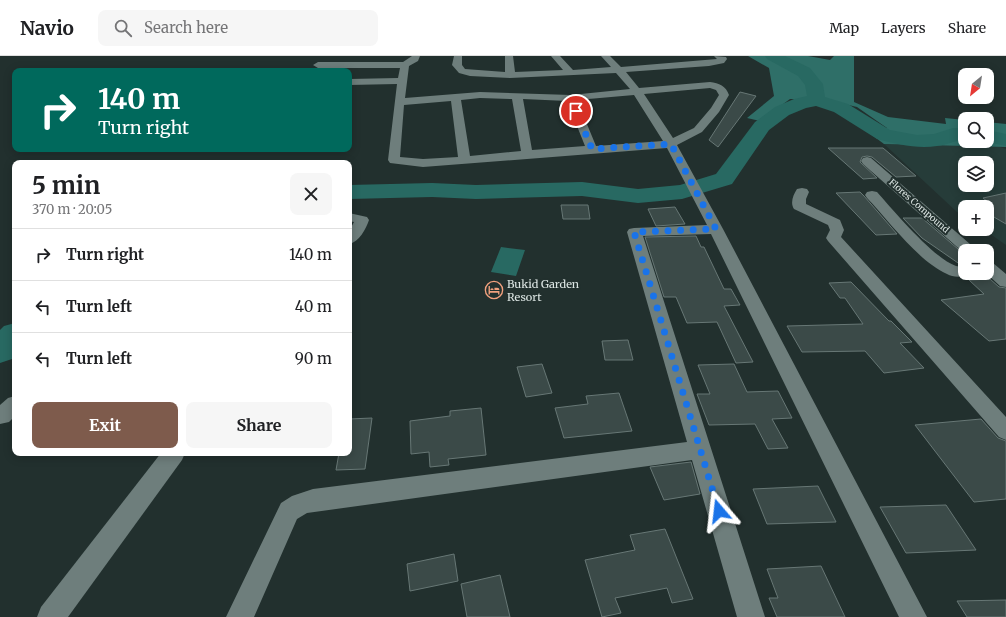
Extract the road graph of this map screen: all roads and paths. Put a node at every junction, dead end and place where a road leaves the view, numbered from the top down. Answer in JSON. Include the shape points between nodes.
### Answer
{"nodes":[{"id":1,"x":323,"y":56,"type":"edge"},
{"id":2,"x":416,"y":56,"type":"edge"},
{"id":3,"x":458,"y":56,"type":"edge"},
{"id":4,"x":509,"y":56,"type":"edge"},
{"id":5,"x":555,"y":56,"type":"edge"},
{"id":6,"x":605,"y":56,"type":"edge"},
{"id":7,"x":718,"y":56,"type":"edge"},
{"id":8,"x":405,"y":65,"type":"junction"},
{"id":9,"x":317,"y":68,"type":"edge"},
{"id":10,"x":620,"y":70,"type":"junction"},
{"id":11,"x":571,"y":73,"type":"junction"},
{"id":12,"x":510,"y":75,"type":"junction"},
{"id":13,"x":402,"y":81,"type":"junction"},
{"id":14,"x":352,"y":82,"type":"edge"},
{"id":15,"x":638,"y":92,"type":"junction"},
{"id":16,"x":516,"y":96,"type":"junction"},
{"id":17,"x":456,"y":98,"type":"junction"},
{"id":18,"x":571,"y":98,"type":"junction"},
{"id":19,"x":399,"y":102,"type":"junction"},
{"id":20,"x":671,"y":144,"type":"junction"},
{"id":21,"x":592,"y":149,"type":"junction"},
{"id":22,"x":527,"y":154,"type":"junction"},
{"id":23,"x":465,"y":160,"type":"junction"},
{"id":24,"x":867,"y":161,"type":"dead end"},
{"id":25,"x":802,"y":192,"type":"dead end"},
{"id":26,"x":872,"y":195,"type":"dead end"},
{"id":27,"x":352,"y":218,"type":"edge"},
{"id":28,"x":716,"y":229,"type":"junction"},
{"id":29,"x":352,"y":236,"type":"edge"},
{"id":30,"x":962,"y":244,"type":"edge"},
{"id":31,"x":958,"y":272,"type":"edge"},
{"id":32,"x":994,"y":272,"type":"edge"},
{"id":33,"x":1006,"y":282,"type":"edge"},
{"id":34,"x":12,"y":407,"type":"edge"},
{"id":35,"x":12,"y":417,"type":"edge"},
{"id":36,"x":1006,"y":431,"type":"edge"},
{"id":37,"x":701,"y":450,"type":"junction"},
{"id":38,"x":172,"y":456,"type":"edge"},
{"id":39,"x":51,"y":617,"type":"edge"},
{"id":40,"x":240,"y":617,"type":"edge"},
{"id":41,"x":751,"y":617,"type":"edge"},
{"id":42,"x":913,"y":617,"type":"edge"}],
"edges":[{"from":1,"to":9,"type":"street"},
{"from":2,"to":8,"type":"street"},
{"from":3,"to":12,"type":"street","via":[[457,65],[462,71]]},
{"from":4,"to":12,"type":"street"},
{"from":5,"to":11,"type":"street"},
{"from":6,"to":10,"type":"street"},
{"from":7,"to":10,"type":"street","via":[[723,59],[710,64]]},
{"from":8,"to":9,"type":"street"},
{"from":8,"to":13,"type":"street"},
{"from":10,"to":11,"type":"street"},
{"from":10,"to":15,"type":"street"},
{"from":11,"to":12,"type":"street"},
{"from":13,"to":14,"type":"street"},
{"from":13,"to":19,"type":"street"},
{"from":15,"to":18,"type":"street"},
{"from":15,"to":20,"type":"street"},
{"from":15,"to":20,"type":"street","via":[[707,85],[718,86],[723,91],[722,100],[698,130]]},
{"from":16,"to":17,"type":"street","via":[[480,95]]},
{"from":16,"to":18,"type":"street"},
{"from":16,"to":22,"type":"street"},
{"from":17,"to":19,"type":"street"},
{"from":17,"to":23,"type":"street"},
{"from":18,"to":21,"type":"street"},
{"from":19,"to":23,"type":"street","via":[[394,160],[423,163]]},
{"from":20,"to":21,"type":"street"},
{"from":20,"to":28,"type":"street"},
{"from":21,"to":22,"type":"street"},
{"from":22,"to":23,"type":"street"},
{"from":24,"to":30,"type":"street","name":"Flores Compound"},
{"from":25,"to":36,"type":"street","via":[[799,206],[835,223],[837,230],[833,238]]},
{"from":26,"to":31,"type":"street","via":[[918,243],[942,264],[954,272]]},
{"from":27,"to":29,"type":"street","via":[[362,220]]},
{"from":28,"to":37,"type":"street","via":[[634,232]]},
{"from":28,"to":42,"type":"street","via":[[818,435]]},
{"from":32,"to":33,"type":"street"},
{"from":34,"to":35,"type":"street","via":[[2,416]]},
{"from":37,"to":40,"type":"street","via":[[321,499],[300,504],[290,511]]},
{"from":37,"to":41,"type":"street"},
{"from":38,"to":39,"type":"street"}]}
